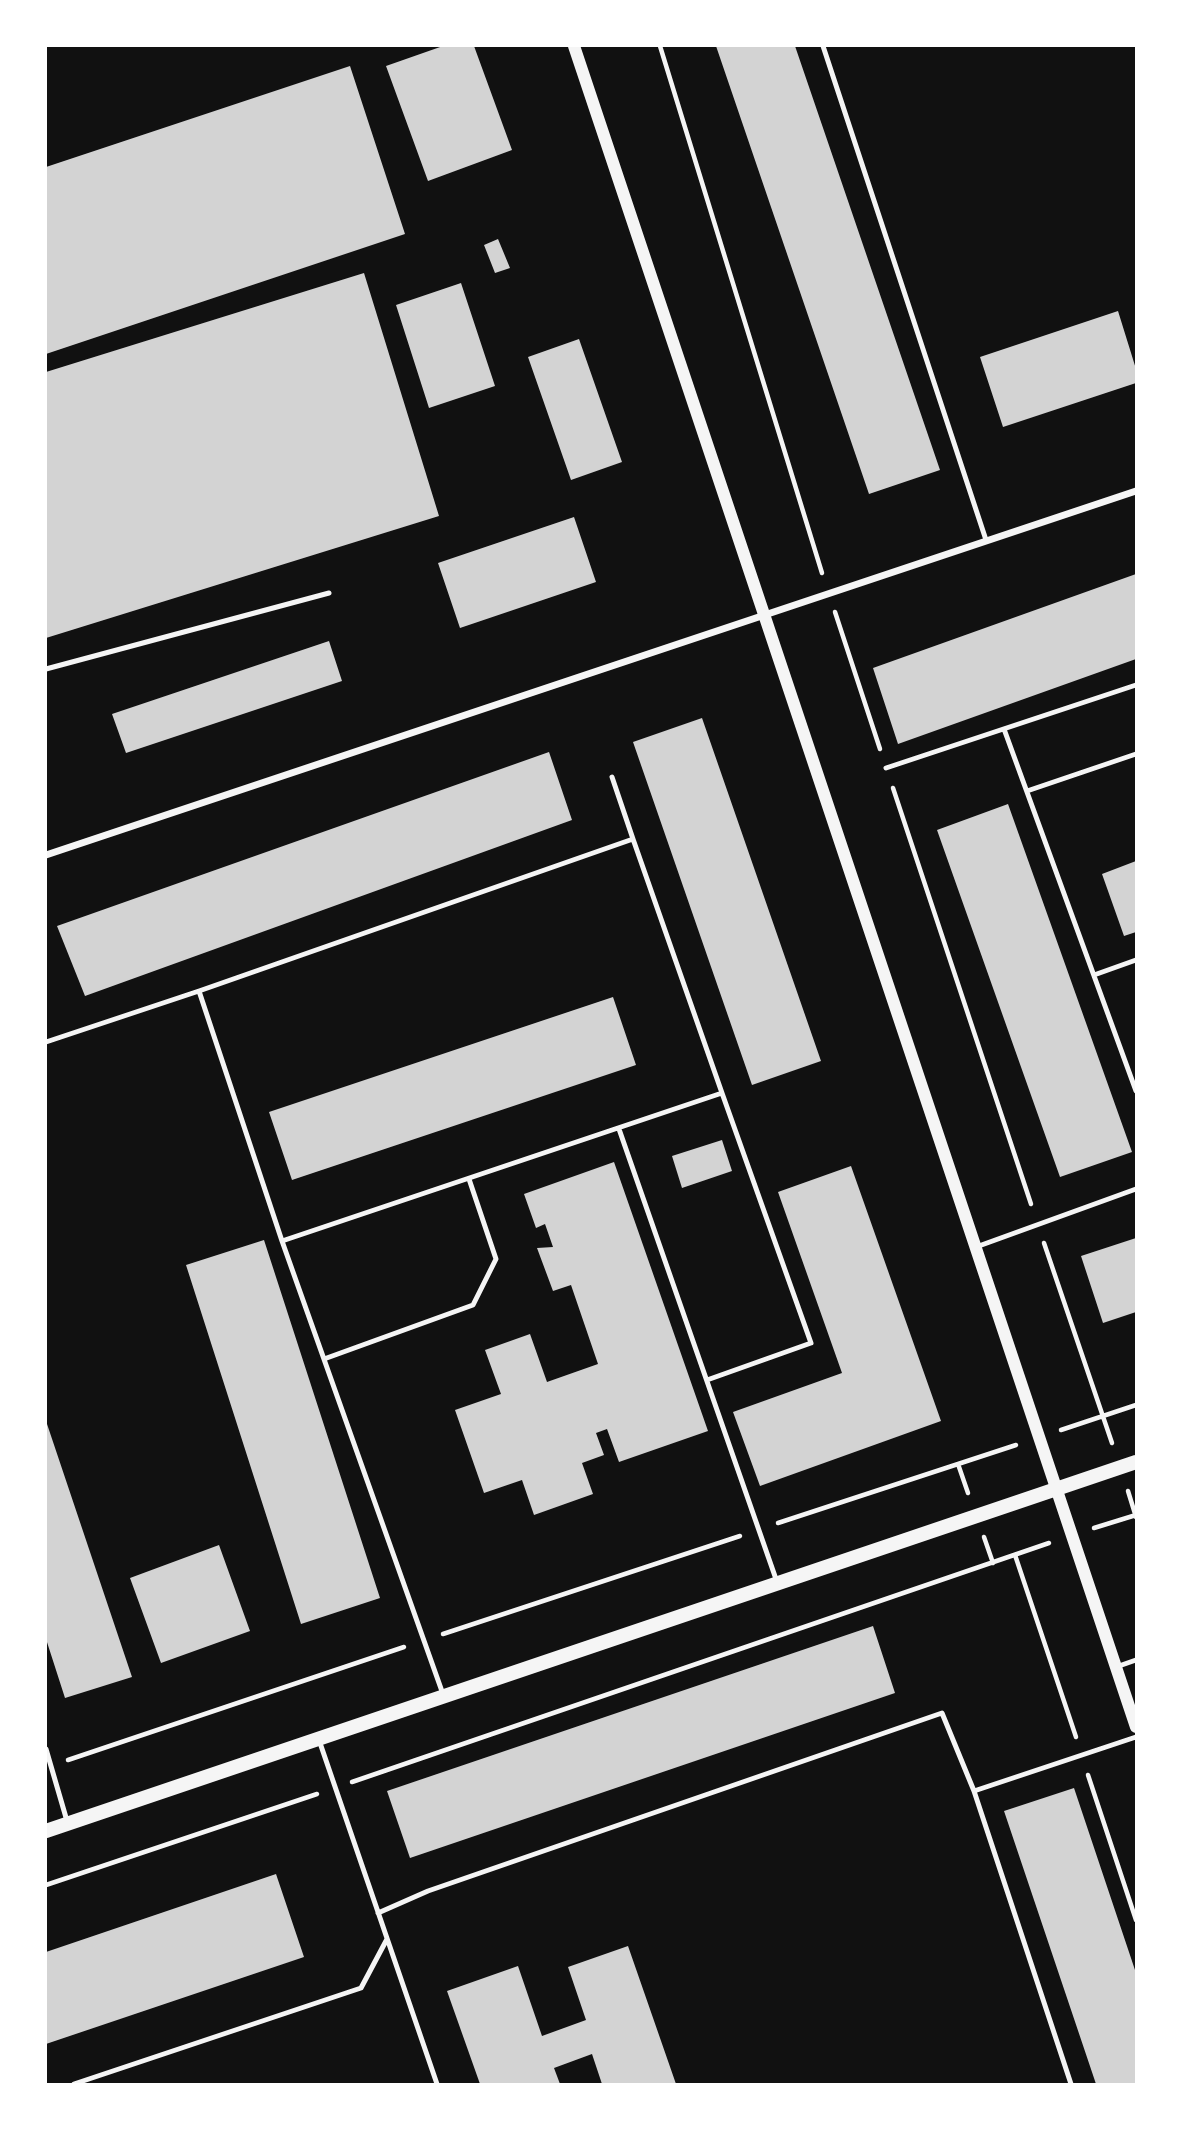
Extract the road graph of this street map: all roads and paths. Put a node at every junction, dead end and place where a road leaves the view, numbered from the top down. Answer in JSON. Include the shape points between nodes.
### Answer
{"nodes":[{"id":1,"x":574,"y":46,"type":"edge"},
{"id":2,"x":823,"y":46,"type":"edge"},
{"id":3,"x":1136,"y":491,"type":"edge"},
{"id":4,"x":986,"y":540,"type":"junction"},
{"id":5,"x":329,"y":593,"type":"dead end"},
{"id":6,"x":764,"y":614,"type":"junction"},
{"id":7,"x":46,"y":669,"type":"edge"},
{"id":8,"x":1136,"y":685,"type":"edge"},
{"id":9,"x":1004,"y":729,"type":"junction"},
{"id":10,"x":1136,"y":754,"type":"edge"},
{"id":11,"x":886,"y":768,"type":"dead end"},
{"id":12,"x":612,"y":777,"type":"dead end"},
{"id":13,"x":1027,"y":791,"type":"junction"},
{"id":14,"x":633,"y":839,"type":"junction"},
{"id":15,"x":46,"y":855,"type":"edge"},
{"id":16,"x":1136,"y":960,"type":"edge"},
{"id":17,"x":1094,"y":975,"type":"junction"},
{"id":18,"x":199,"y":991,"type":"junction"},
{"id":19,"x":46,"y":1042,"type":"edge"},
{"id":20,"x":1136,"y":1091,"type":"edge"},
{"id":21,"x":722,"y":1093,"type":"junction"},
{"id":22,"x":619,"y":1129,"type":"junction"},
{"id":23,"x":469,"y":1179,"type":"junction"},
{"id":24,"x":1136,"y":1189,"type":"edge"},
{"id":25,"x":282,"y":1241,"type":"junction"},
{"id":26,"x":976,"y":1247,"type":"junction"},
{"id":27,"x":324,"y":1359,"type":"junction"},
{"id":28,"x":707,"y":1380,"type":"junction"},
{"id":29,"x":1136,"y":1405,"type":"edge"},
{"id":30,"x":1040,"y":1437,"type":"junction"},
{"id":31,"x":1136,"y":1462,"type":"edge"},
{"id":32,"x":1057,"y":1489,"type":"junction"},
{"id":33,"x":1136,"y":1514,"type":"edge"},
{"id":34,"x":759,"y":1530,"type":"junction"},
{"id":35,"x":1073,"y":1535,"type":"junction"},
{"id":36,"x":778,"y":1585,"type":"junction"},
{"id":37,"x":424,"y":1640,"type":"junction"},
{"id":38,"x":1136,"y":1660,"type":"edge"},
{"id":39,"x":1116,"y":1667,"type":"junction"},
{"id":40,"x":444,"y":1698,"type":"junction"},
{"id":41,"x":1136,"y":1727,"type":"edge"},
{"id":42,"x":1136,"y":1737,"type":"edge"},
{"id":43,"x":319,"y":1740,"type":"junction"},
{"id":44,"x":46,"y":1749,"type":"edge"},
{"id":45,"x":52,"y":1766,"type":"junction"},
{"id":46,"x":335,"y":1788,"type":"junction"},
{"id":47,"x":974,"y":1791,"type":"junction"},
{"id":48,"x":68,"y":1824,"type":"junction"},
{"id":49,"x":46,"y":1831,"type":"edge"},
{"id":50,"x":46,"y":1885,"type":"edge"},
{"id":51,"x":378,"y":1913,"type":"junction"},
{"id":52,"x":387,"y":1939,"type":"junction"},
{"id":53,"x":92,"y":2082,"type":"edge"},
{"id":54,"x":74,"y":2084,"type":"edge"},
{"id":55,"x":437,"y":2084,"type":"edge"},
{"id":56,"x":1071,"y":2084,"type":"edge"}],
"edges":[{"from":1,"to":6,"type":"street"},
{"from":2,"to":4,"type":"lane"},
{"from":3,"to":4,"type":"street"},
{"from":4,"to":6,"type":"street"},
{"from":5,"to":7,"type":"lane"},
{"from":6,"to":15,"type":"street"},
{"from":6,"to":26,"type":"street"},
{"from":8,"to":9,"type":"lane"},
{"from":9,"to":11,"type":"lane"},
{"from":9,"to":13,"type":"lane"},
{"from":10,"to":13,"type":"lane"},
{"from":12,"to":14,"type":"lane"},
{"from":13,"to":17,"type":"lane"},
{"from":14,"to":18,"type":"lane"},
{"from":14,"to":21,"type":"lane"},
{"from":16,"to":17,"type":"lane"},
{"from":17,"to":20,"type":"lane"},
{"from":18,"to":19,"type":"lane"},
{"from":18,"to":25,"type":"lane"},
{"from":21,"to":22,"type":"lane"},
{"from":21,"to":28,"type":"lane","via":[[811,1343]]},
{"from":22,"to":23,"type":"lane"},
{"from":22,"to":28,"type":"lane"},
{"from":23,"to":25,"type":"lane"},
{"from":23,"to":27,"type":"lane","via":[[496,1259],[473,1305]]},
{"from":24,"to":26,"type":"lane"},
{"from":25,"to":27,"type":"lane"},
{"from":26,"to":30,"type":"street"},
{"from":27,"to":37,"type":"lane"},
{"from":28,"to":34,"type":"lane"},
{"from":29,"to":30,"type":"path"},
{"from":30,"to":32,"type":"street"},
{"from":30,"to":34,"type":"path"},
{"from":31,"to":32,"type":"main road"},
{"from":32,"to":35,"type":"street"},
{"from":32,"to":36,"type":"main road"},
{"from":33,"to":35,"type":"path"},
{"from":34,"to":36,"type":"lane"},
{"from":34,"to":37,"type":"path"},
{"from":35,"to":39,"type":"street"},
{"from":35,"to":46,"type":"path"},
{"from":36,"to":40,"type":"main road"},
{"from":37,"to":40,"type":"lane"},
{"from":37,"to":45,"type":"path"},
{"from":38,"to":39,"type":"lane"},
{"from":39,"to":41,"type":"street"},
{"from":40,"to":43,"type":"main road"},
{"from":42,"to":47,"type":"lane"},
{"from":43,"to":46,"type":"lane"},
{"from":43,"to":48,"type":"main road"},
{"from":44,"to":45,"type":"lane"},
{"from":45,"to":48,"type":"lane"},
{"from":46,"to":50,"type":"path"},
{"from":46,"to":51,"type":"lane"},
{"from":47,"to":51,"type":"lane","via":[[942,1713],[428,1891]]},
{"from":47,"to":56,"type":"lane"},
{"from":48,"to":49,"type":"main road"},
{"from":51,"to":52,"type":"lane"},
{"from":52,"to":53,"type":"lane","via":[[361,1988]]},
{"from":52,"to":55,"type":"lane"},
{"from":53,"to":54,"type":"lane"}]}
